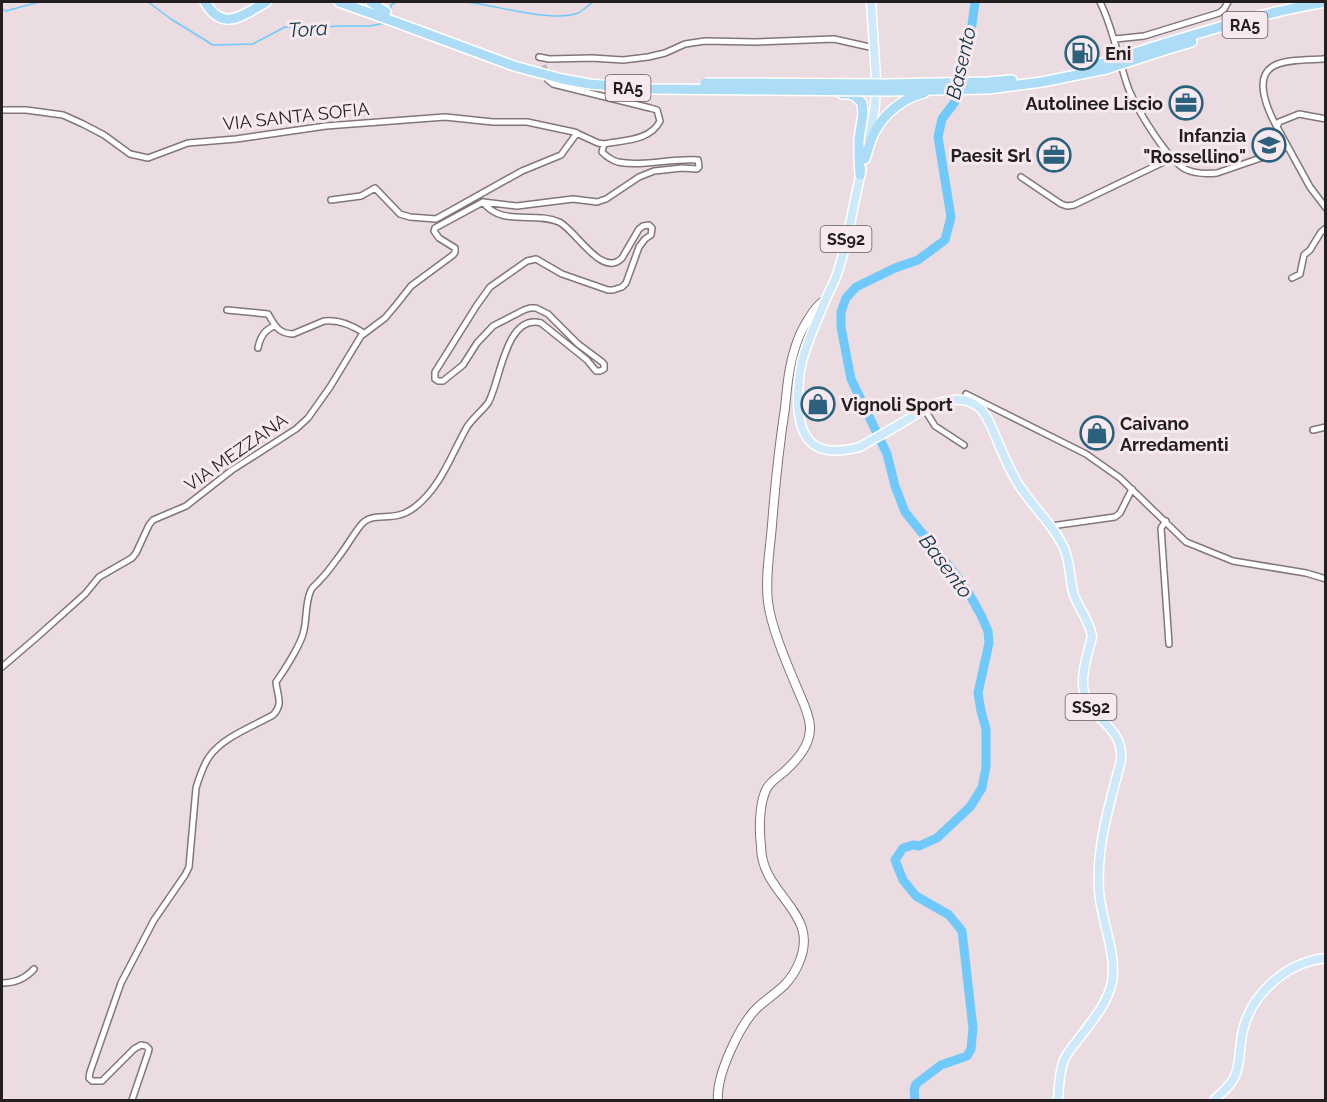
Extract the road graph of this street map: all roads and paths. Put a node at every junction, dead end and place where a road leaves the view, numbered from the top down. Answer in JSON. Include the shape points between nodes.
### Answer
{"nodes":[{"id":1,"x":204,"y":2,"type":"edge"},
{"id":2,"x":209,"y":2,"type":"edge"},
{"id":3,"x":266,"y":2,"type":"edge"},
{"id":4,"x":339,"y":2,"type":"edge"},
{"id":5,"x":358,"y":2,"type":"edge"},
{"id":6,"x":871,"y":2,"type":"edge"},
{"id":7,"x":1100,"y":2,"type":"edge"},
{"id":8,"x":1228,"y":2,"type":"edge"},
{"id":9,"x":1326,"y":4,"type":"edge"},
{"id":10,"x":372,"y":7,"type":"edge"},
{"id":11,"x":212,"y":12,"type":"junction"},
{"id":12,"x":1115,"y":39,"type":"junction"},
{"id":13,"x":874,"y":48,"type":"junction"},
{"id":14,"x":1326,"y":58,"type":"edge"},
{"id":15,"x":544,"y":65,"type":"dead end"},
{"id":16,"x":548,"y":80,"type":"dead end"},
{"id":17,"x":888,"y":87,"type":"junction"},
{"id":18,"x":936,"y":87,"type":"junction"},
{"id":19,"x":765,"y":90,"type":"junction"},
{"id":20,"x":2,"y":110,"type":"edge"},
{"id":21,"x":1326,"y":119,"type":"edge"},
{"id":22,"x":1277,"y":127,"type":"junction"},
{"id":23,"x":577,"y":134,"type":"junction"},
{"id":24,"x":604,"y":144,"type":"junction"},
{"id":25,"x":1287,"y":146,"type":"junction"},
{"id":26,"x":1172,"y":158,"type":"junction"},
{"id":27,"x":865,"y":159,"type":"junction"},
{"id":28,"x":860,"y":176,"type":"junction"},
{"id":29,"x":1022,"y":177,"type":"dead end"},
{"id":30,"x":331,"y":200,"type":"dead end"},
{"id":31,"x":483,"y":202,"type":"junction"},
{"id":32,"x":1326,"y":208,"type":"edge"},
{"id":33,"x":436,"y":219,"type":"junction"},
{"id":34,"x":453,"y":219,"type":"junction"},
{"id":35,"x":1326,"y":228,"type":"edge"},
{"id":36,"x":1292,"y":278,"type":"dead end"},
{"id":37,"x":825,"y":300,"type":"junction"},
{"id":38,"x":227,"y":310,"type":"dead end"},
{"id":39,"x":275,"y":326,"type":"junction"},
{"id":40,"x":364,"y":333,"type":"junction"},
{"id":41,"x":258,"y":348,"type":"dead end"},
{"id":42,"x":966,"y":394,"type":"dead end"},
{"id":43,"x":925,"y":410,"type":"junction"},
{"id":44,"x":1326,"y":427,"type":"edge"},
{"id":45,"x":1313,"y":430,"type":"dead end"},
{"id":46,"x":964,"y":445,"type":"dead end"},
{"id":47,"x":1132,"y":489,"type":"junction"},
{"id":48,"x":1166,"y":521,"type":"junction"},
{"id":49,"x":1051,"y":526,"type":"junction"},
{"id":50,"x":1326,"y":579,"type":"edge"},
{"id":51,"x":1169,"y":644,"type":"dead end"},
{"id":52,"x":2,"y":667,"type":"edge"},
{"id":53,"x":1326,"y":958,"type":"edge"},
{"id":54,"x":34,"y":969,"type":"dead end"},
{"id":55,"x":2,"y":983,"type":"edge"},
{"id":56,"x":132,"y":1101,"type":"edge"},
{"id":57,"x":718,"y":1101,"type":"edge"},
{"id":58,"x":1058,"y":1101,"type":"edge"},
{"id":59,"x":1214,"y":1101,"type":"edge"}],
"edges":[{"from":1,"to":11,"type":"highway"},
{"from":2,"to":11,"type":"highway"},
{"from":3,"to":11,"type":"highway","via":[[235,19],[222,19]]},
{"from":4,"to":10,"type":"highway","number":"RA5"},
{"from":5,"to":10,"type":"highway","number":"RA5"},
{"from":6,"to":13,"type":"main road","number":"SS92"},
{"from":7,"to":12,"type":"street"},
{"from":8,"to":12,"type":"street","via":[[1219,13],[1144,36]]},
{"from":9,"to":18,"type":"highway","number":"RA5","bridge":true,"via":[[1042,82]]},
{"from":10,"to":17,"type":"highway","number":"RA5","bridge":true,"via":[[517,61],[592,79]]},
{"from":10,"to":19,"type":"highway","number":"RA5","bridge":true,"via":[[514,66],[562,79],[612,87]]},
{"from":12,"to":26,"type":"street","via":[[1130,90]]},
{"from":13,"to":15,"type":"street","via":[[834,39],[705,41],[623,60],[541,58]]},
{"from":13,"to":27,"type":"main road","number":"SS92","via":[[876,96]]},
{"from":14,"to":22,"type":"street","via":[[1284,63],[1269,69],[1262,92]]},
{"from":16,"to":24,"type":"street","via":[[659,113],[660,121],[646,136]]},
{"from":17,"to":18,"type":"highway","number":"RA5"},
{"from":17,"to":19,"type":"highway","number":"RA5","bridge":true},
{"from":18,"to":27,"type":"highway","via":[[913,96],[889,113],[876,129]]},
{"from":19,"to":28,"type":"highway","via":[[844,94],[862,102]]},
{"from":20,"to":23,"type":"street","name":"VIA SANTA SOFIA","via":[[63,115],[104,135],[130,154],[148,158],[188,143],[326,126],[445,117],[527,122]]},
{"from":21,"to":22,"type":"street","via":[[1299,114],[1279,122]]},
{"from":22,"to":25,"type":"street"},
{"from":23,"to":24,"type":"street","name":"VIA SANTA SOFIA"},
{"from":23,"to":33,"type":"street","via":[[561,155],[522,171]]},
{"from":24,"to":31,"type":"street","via":[[607,158],[617,162],[688,159],[698,160],[699,167],[654,171],[597,202],[573,199],[518,206]]},
{"from":25,"to":26,"type":"street","via":[[1217,173],[1187,170]]},
{"from":25,"to":32,"type":"street"},
{"from":26,"to":29,"type":"street","via":[[1067,206]]},
{"from":27,"to":28,"type":"main road","number":"SS92"},
{"from":28,"to":37,"type":"main road","number":"SS92","via":[[838,271]]},
{"from":30,"to":33,"type":"street","via":[[361,196],[375,188],[400,214]]},
{"from":31,"to":34,"type":"street","name":"VIA MEZZANA"},
{"from":31,"to":56,"type":"street","via":[[494,212],[507,216],[560,222],[601,260],[611,264],[622,258],[639,229],[649,225],[653,231],[639,247],[626,283],[618,289],[608,290],[536,260],[527,261],[490,287],[435,372],[435,379],[443,381],[463,365],[493,326],[530,308],[548,315],[602,362],[604,369],[596,371],[541,323],[523,326],[504,353],[488,402],[469,425],[440,479],[401,515],[363,522],[312,587],[304,633],[276,682],[280,705],[273,715],[220,745],[209,757],[196,788],[189,867],[146,935],[113,1005],[89,1078],[92,1082],[102,1081],[134,1049],[146,1046],[148,1053]]},
{"from":33,"to":34,"type":"street"},
{"from":34,"to":40,"type":"street","name":"VIA MEZZANA","via":[[434,231],[454,248],[453,255],[411,286],[391,311]]},
{"from":35,"to":36,"type":"street","via":[[1304,255],[1300,274]]},
{"from":37,"to":43,"type":"main road","number":"SS92","via":[[800,369],[799,417],[803,433],[810,441],[831,451],[860,447]]},
{"from":37,"to":57,"type":"main road","via":[[804,328],[792,363],[778,452],[768,580],[773,623],[805,706],[810,734],[792,765],[765,792],[760,821],[765,867],[792,906],[800,923],[804,949],[789,981],[747,1021],[723,1068]]},
{"from":38,"to":39,"type":"street","via":[[263,312]]},
{"from":39,"to":40,"type":"street","via":[[293,334],[335,320]]},
{"from":39,"to":41,"type":"street","via":[[267,329]]},
{"from":40,"to":52,"type":"street","name":"VIA MEZZANA","via":[[303,423],[186,506],[153,520],[132,558],[99,577]]},
{"from":42,"to":47,"type":"street","via":[[1086,453]]},
{"from":43,"to":46,"type":"street","via":[[934,426]]},
{"from":43,"to":49,"type":"main road","number":"SS92","via":[[958,400],[981,409],[1012,474]]},
{"from":44,"to":45,"type":"street"},
{"from":47,"to":48,"type":"street"},
{"from":47,"to":49,"type":"street","via":[[1116,517]]},
{"from":48,"to":50,"type":"street","via":[[1186,542],[1233,561]]},
{"from":48,"to":51,"type":"street","via":[[1161,528]]},
{"from":49,"to":58,"type":"main road","number":"SS92","via":[[1067,555],[1074,595],[1091,631],[1083,675],[1084,693],[1093,710],[1116,735],[1121,755],[1098,865],[1112,981],[1097,1015],[1065,1057]]},
{"from":53,"to":59,"type":"main road","via":[[1286,972],[1264,990],[1243,1030],[1234,1079]]},
{"from":54,"to":55,"type":"street","via":[[26,977]]}]}
